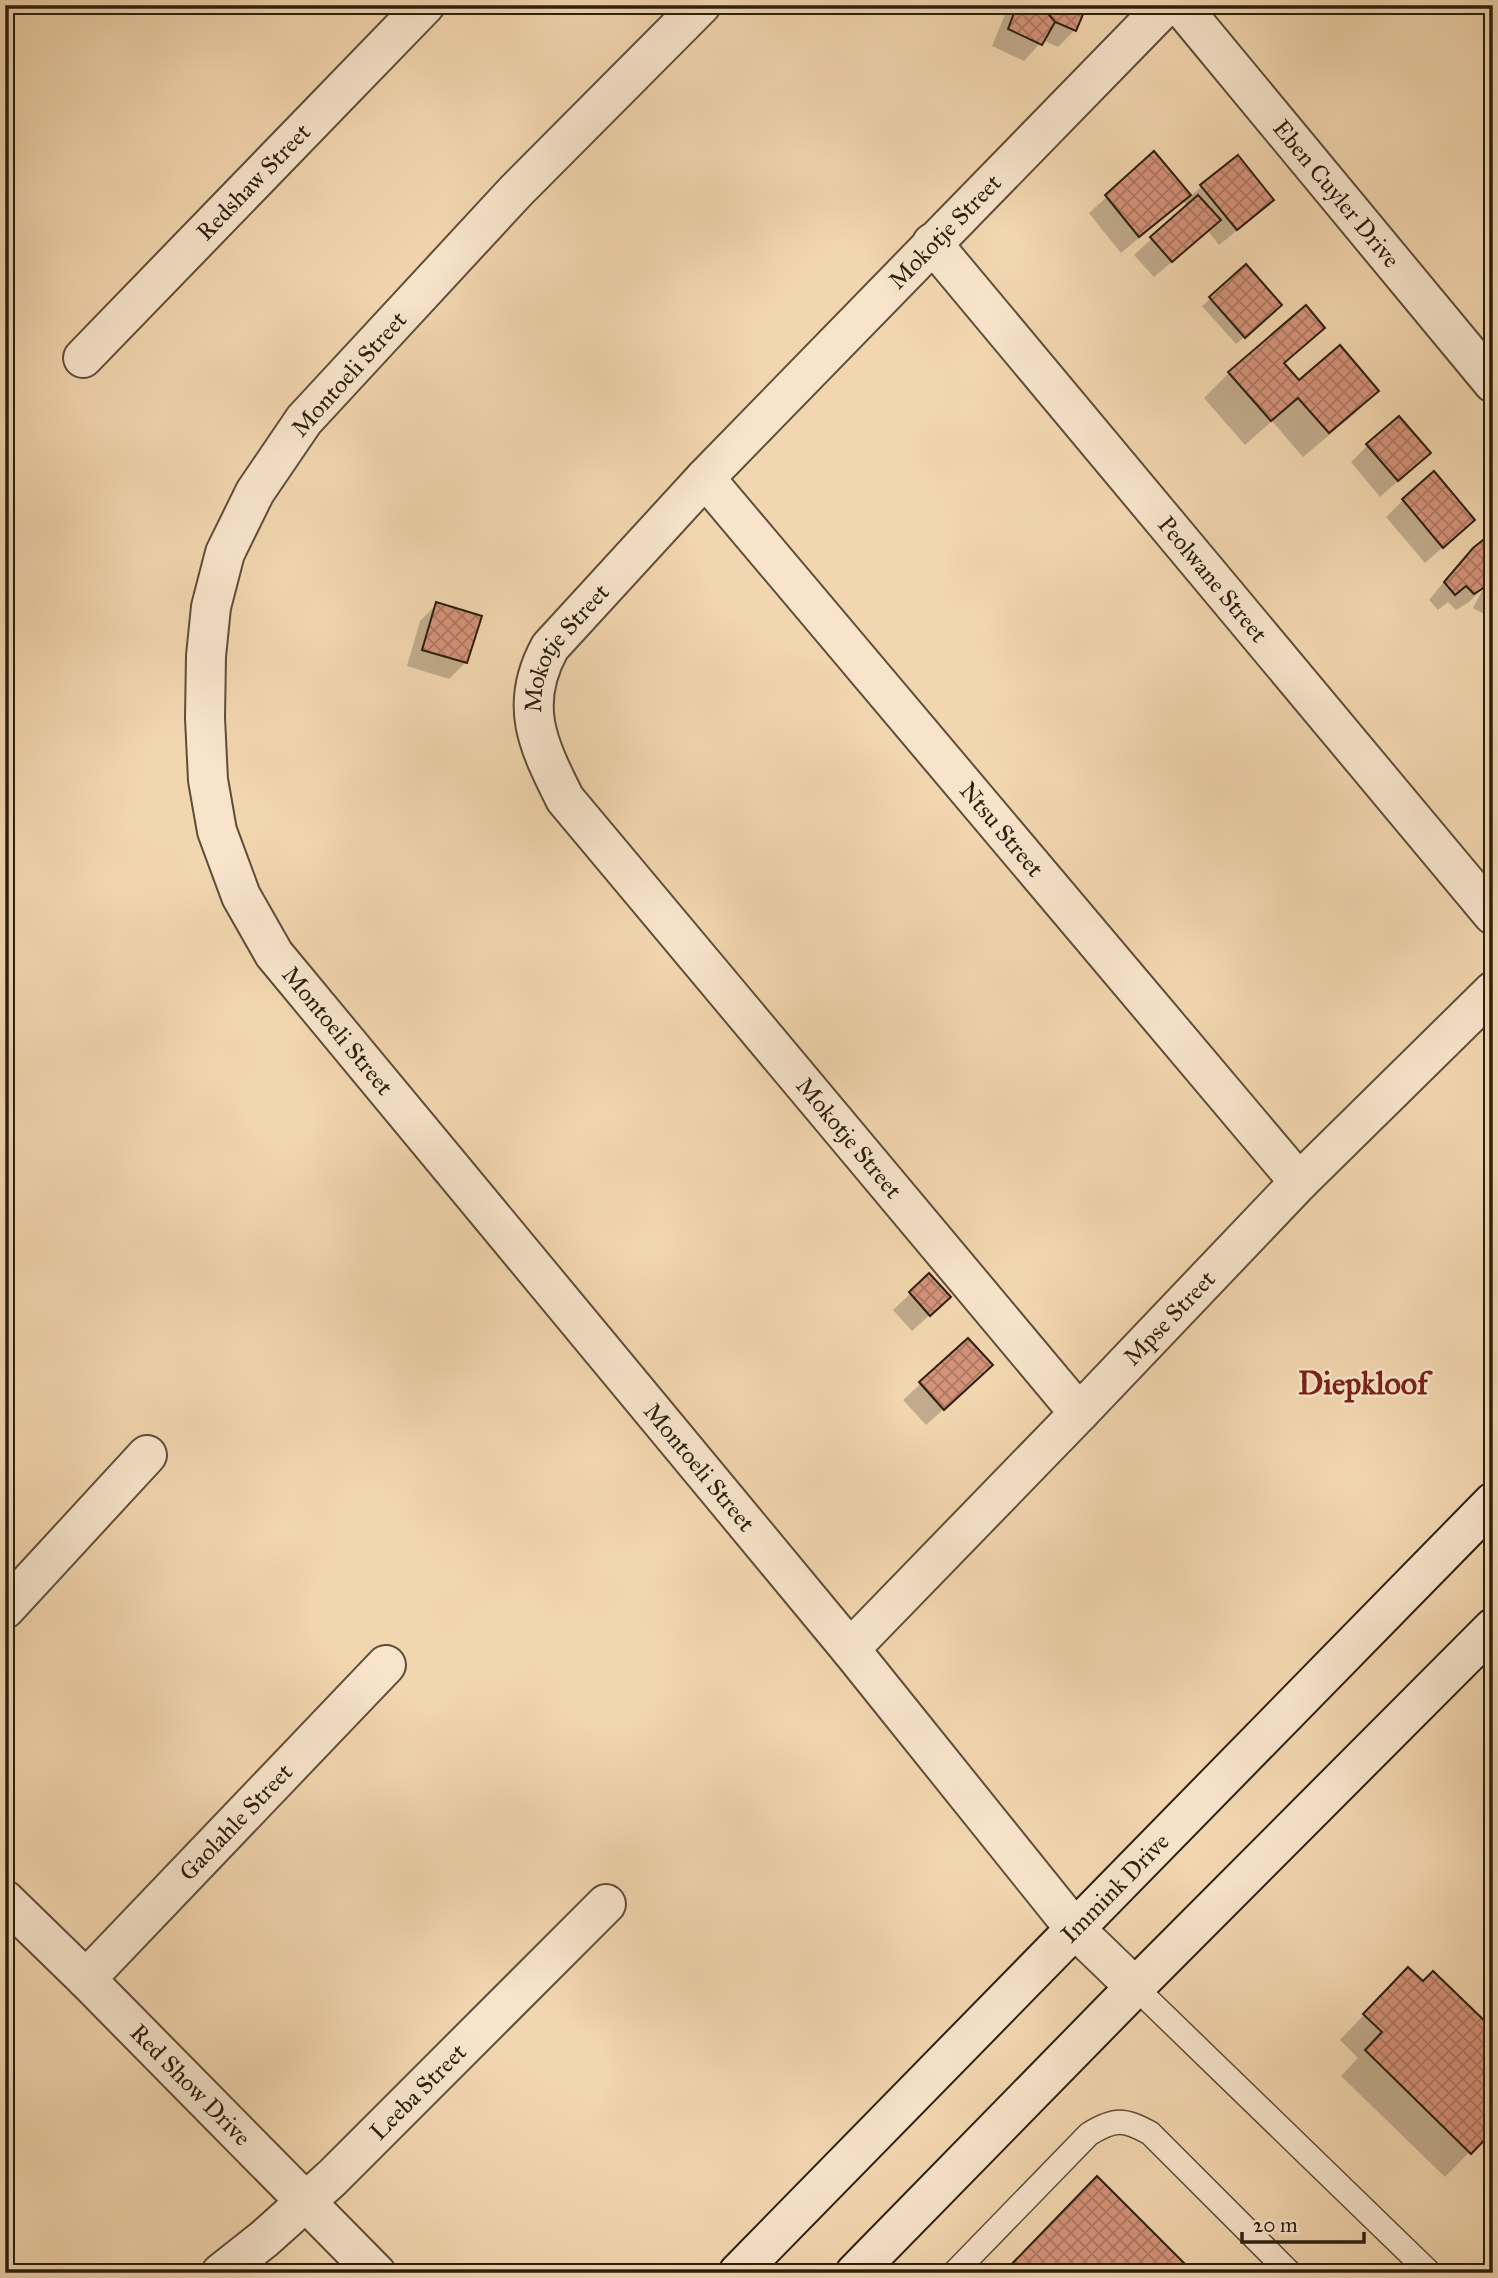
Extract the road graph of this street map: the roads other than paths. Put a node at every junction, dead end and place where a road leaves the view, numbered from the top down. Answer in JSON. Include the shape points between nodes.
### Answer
{"nodes":[{"id":1,"x":425,"y":5,"type":"edge"},
{"id":2,"x":701,"y":5,"type":"edge"},
{"id":3,"x":1166,"y":5,"type":"edge"},
{"id":4,"x":1180,"y":5,"type":"edge"},
{"id":5,"x":932,"y":243,"type":"junction"},
{"id":6,"x":83,"y":358,"type":"dead end"},
{"id":7,"x":1493,"y":383,"type":"edge"},
{"id":8,"x":705,"y":478,"type":"junction"},
{"id":9,"x":1493,"y":915,"type":"edge"},
{"id":10,"x":1493,"y":991,"type":"edge"},
{"id":11,"x":1299,"y":1182,"type":"junction"},
{"id":12,"x":1080,"y":1413,"type":"junction"},
{"id":13,"x":147,"y":1455,"type":"dead end"},
{"id":14,"x":1493,"y":1502,"type":"edge"},
{"id":15,"x":5,"y":1609,"type":"edge"},
{"id":16,"x":1493,"y":1629,"type":"edge"},
{"id":17,"x":850,"y":1649,"type":"junction"},
{"id":18,"x":386,"y":1665,"type":"dead end"},
{"id":19,"x":5,"y":1899,"type":"edge"},
{"id":20,"x":606,"y":1904,"type":"dead end"},
{"id":21,"x":1075,"y":1929,"type":"junction"},
{"id":22,"x":86,"y":1979,"type":"junction"},
{"id":23,"x":1135,"y":1987,"type":"junction"},
{"id":24,"x":306,"y":2203,"type":"junction"},
{"id":25,"x":221,"y":2273,"type":"edge"},
{"id":26,"x":376,"y":2273,"type":"edge"},
{"id":27,"x":738,"y":2273,"type":"edge"},
{"id":28,"x":855,"y":2273,"type":"edge"},
{"id":29,"x":954,"y":2273,"type":"edge"},
{"id":30,"x":1290,"y":2273,"type":"edge"},
{"id":31,"x":1430,"y":2273,"type":"edge"}],
"edges":[{"from":1,"to":6,"type":"street","name":"Redshaw Street"},
{"from":2,"to":17,"type":"street","name":"Montoeli Street","via":[[516,191],[313,410],[255,492],[225,553],[211,607],[205,706],[208,780],[217,831],[241,896],[274,954]]},
{"from":3,"to":5,"type":"street","name":"Mokotje Street"},
{"from":4,"to":7,"type":"street","name":"Eben Cuyler Drive"},
{"from":5,"to":8,"type":"street","name":"Mokotje Street"},
{"from":5,"to":9,"type":"street","name":"Peolwane Street"},
{"from":8,"to":11,"type":"street","name":"Ntsu Street"},
{"from":8,"to":12,"type":"street","name":"Mokotje Street","via":[[550,647],[535,692],[534,724],[542,752],[565,799]]},
{"from":10,"to":11,"type":"street","name":"Mpse Street"},
{"from":11,"to":12,"type":"street","name":"Mpse Street"},
{"from":12,"to":17,"type":"street","name":"Mpse Street"},
{"from":13,"to":15,"type":"street"},
{"from":14,"to":21,"type":"street","name":"Immink Drive"},
{"from":16,"to":23,"type":"street"},
{"from":17,"to":21,"type":"street","name":"Montoeli Street"},
{"from":18,"to":22,"type":"street","name":"Gaolahle Street"},
{"from":19,"to":22,"type":"street","name":"Red Show Drive"},
{"from":20,"to":24,"type":"street","name":"Leeba Street"},
{"from":21,"to":23,"type":"street","name":"Montoeli Street"},
{"from":21,"to":27,"type":"street","name":"Immink Drive"},
{"from":22,"to":24,"type":"street","name":"Red Show Drive"},
{"from":23,"to":28,"type":"street"},
{"from":23,"to":31,"type":"lane"},
{"from":24,"to":25,"type":"street","name":"Leeba Street"},
{"from":24,"to":26,"type":"street","name":"Red Show Drive"},
{"from":29,"to":30,"type":"lane","via":[[1088,2134],[1108,2122],[1130,2122],[1150,2133]]}]}
